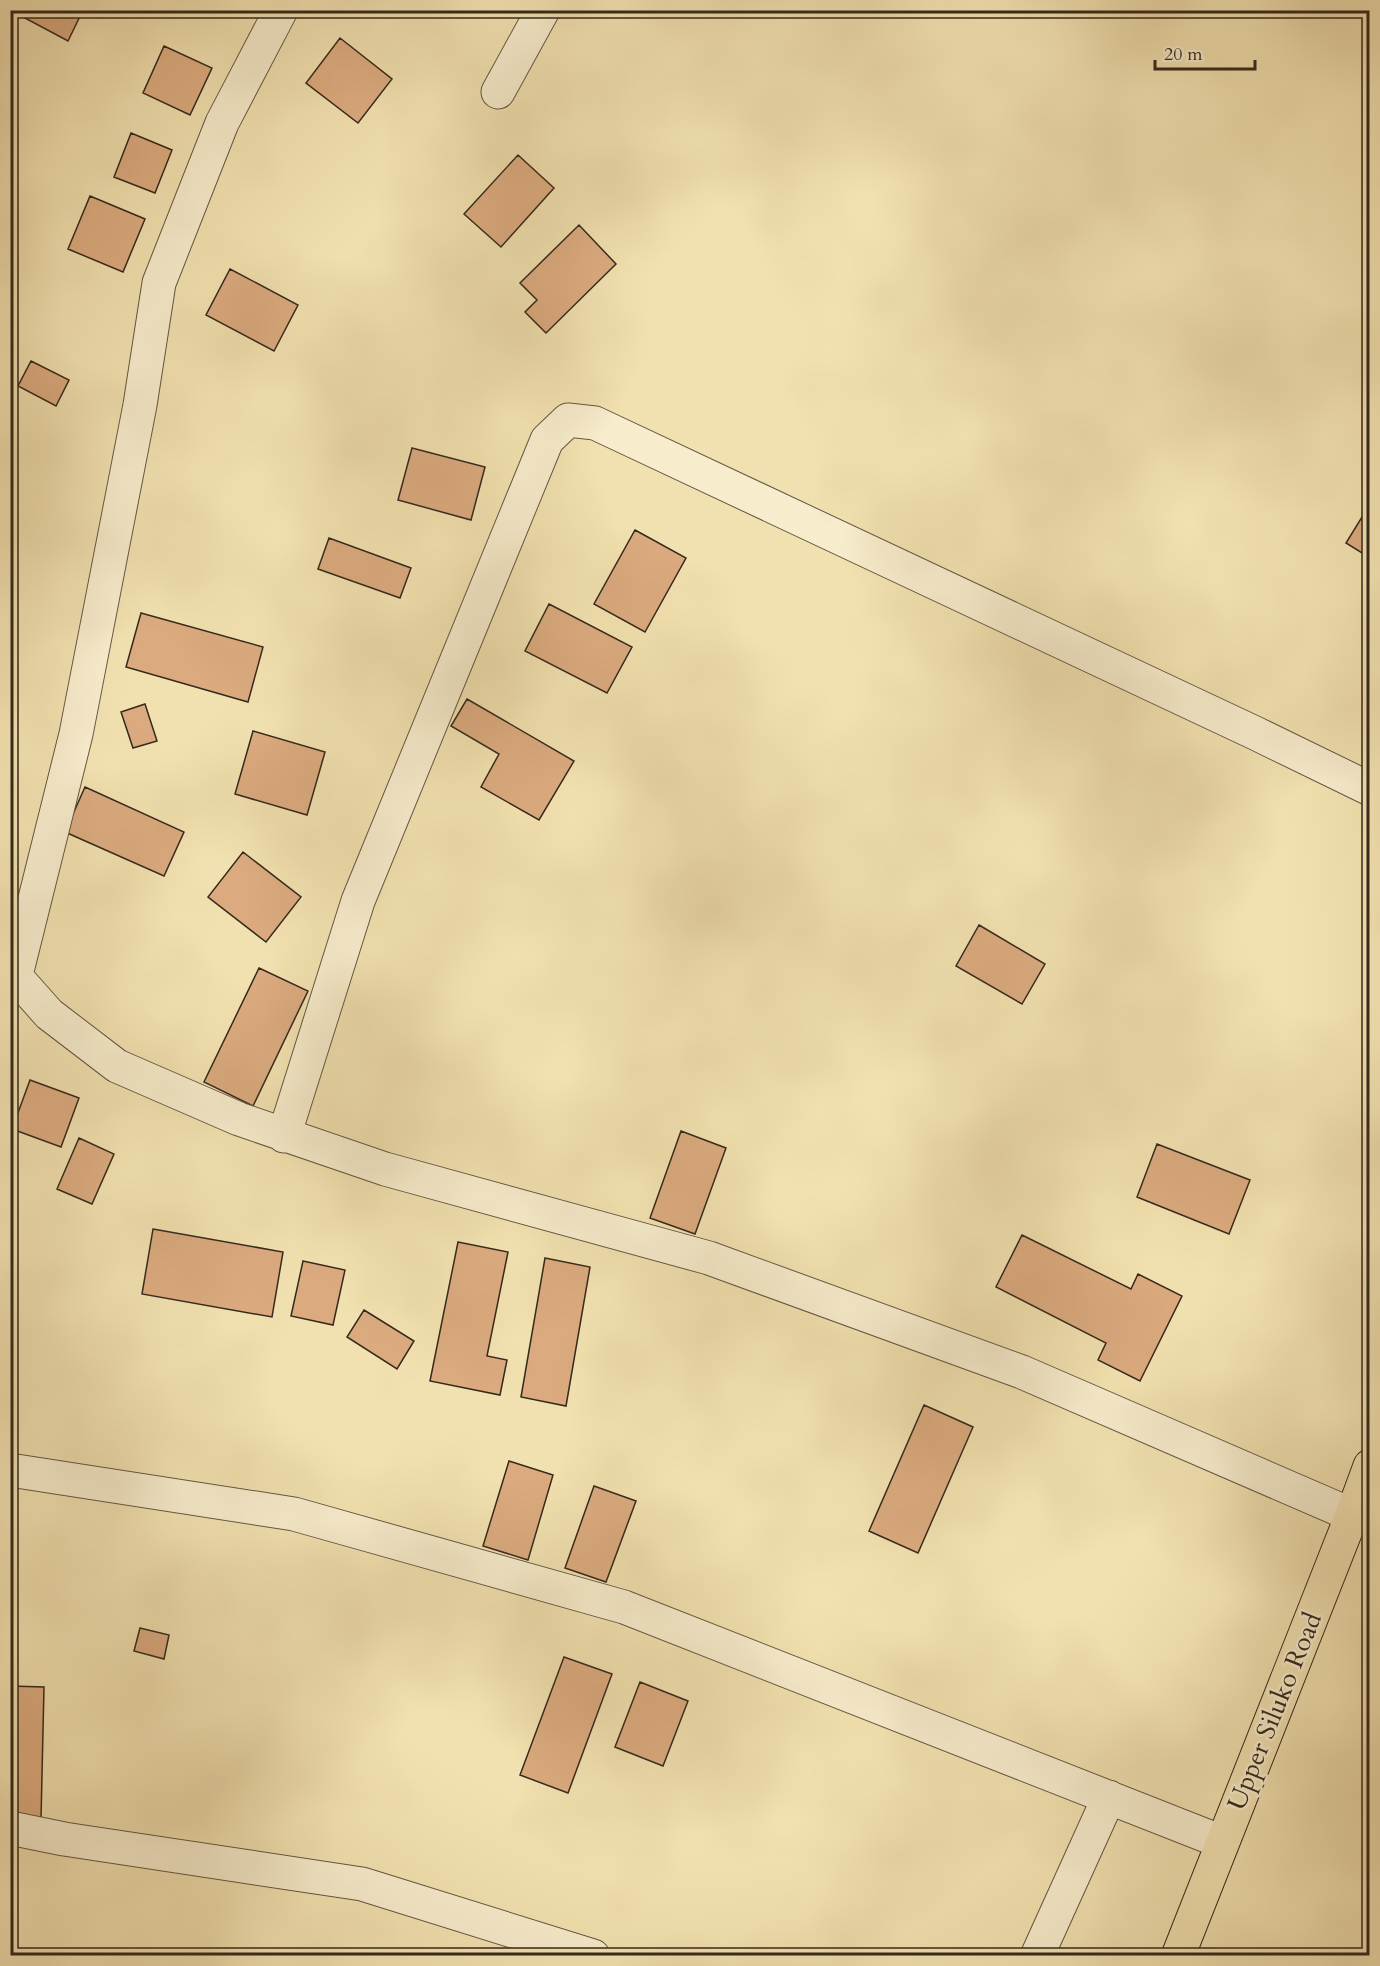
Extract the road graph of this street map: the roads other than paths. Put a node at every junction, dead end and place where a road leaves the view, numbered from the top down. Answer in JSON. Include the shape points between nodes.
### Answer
{"nodes":[{"id":1,"x":281,"y":10,"type":"edge"},
{"id":2,"x":543,"y":10,"type":"edge"},
{"id":3,"x":498,"y":92,"type":"dead end"},
{"id":4,"x":1370,"y":789,"type":"edge"},
{"id":5,"x":13,"y":973,"type":"edge"},
{"id":6,"x":284,"y":1136,"type":"junction"},
{"id":7,"x":1370,"y":1466,"type":"edge"},
{"id":8,"x":10,"y":1470,"type":"edge"},
{"id":9,"x":1352,"y":1515,"type":"junction"},
{"id":10,"x":1109,"y":1797,"type":"junction"},
{"id":11,"x":10,"y":1828,"type":"edge"},
{"id":12,"x":1222,"y":1842,"type":"junction"},
{"id":13,"x":593,"y":1956,"type":"edge"},
{"id":14,"x":1037,"y":1956,"type":"edge"},
{"id":15,"x":1178,"y":1956,"type":"edge"}],
"edges":[{"from":1,"to":5,"type":"street","via":[[222,123],[159,283],[140,405],[76,734]]},
{"from":2,"to":3,"type":"street"},
{"from":4,"to":6,"type":"street","via":[[595,423],[568,420],[547,440],[358,901]]},
{"from":5,"to":6,"type":"street","via":[[49,1014],[117,1066]]},
{"from":6,"to":9,"type":"street","via":[[385,1169],[709,1258],[1022,1372]]},
{"from":7,"to":9,"type":"main road","name":"Upper Siluko Road"},
{"from":8,"to":10,"type":"street","via":[[294,1514],[624,1607]]},
{"from":9,"to":12,"type":"main road","name":"Upper Siluko Road"},
{"from":10,"to":12,"type":"street"},
{"from":10,"to":14,"type":"street"},
{"from":11,"to":13,"type":"street","via":[[362,1884]]},
{"from":12,"to":15,"type":"main road","name":"Upper Siluko Road"}]}
